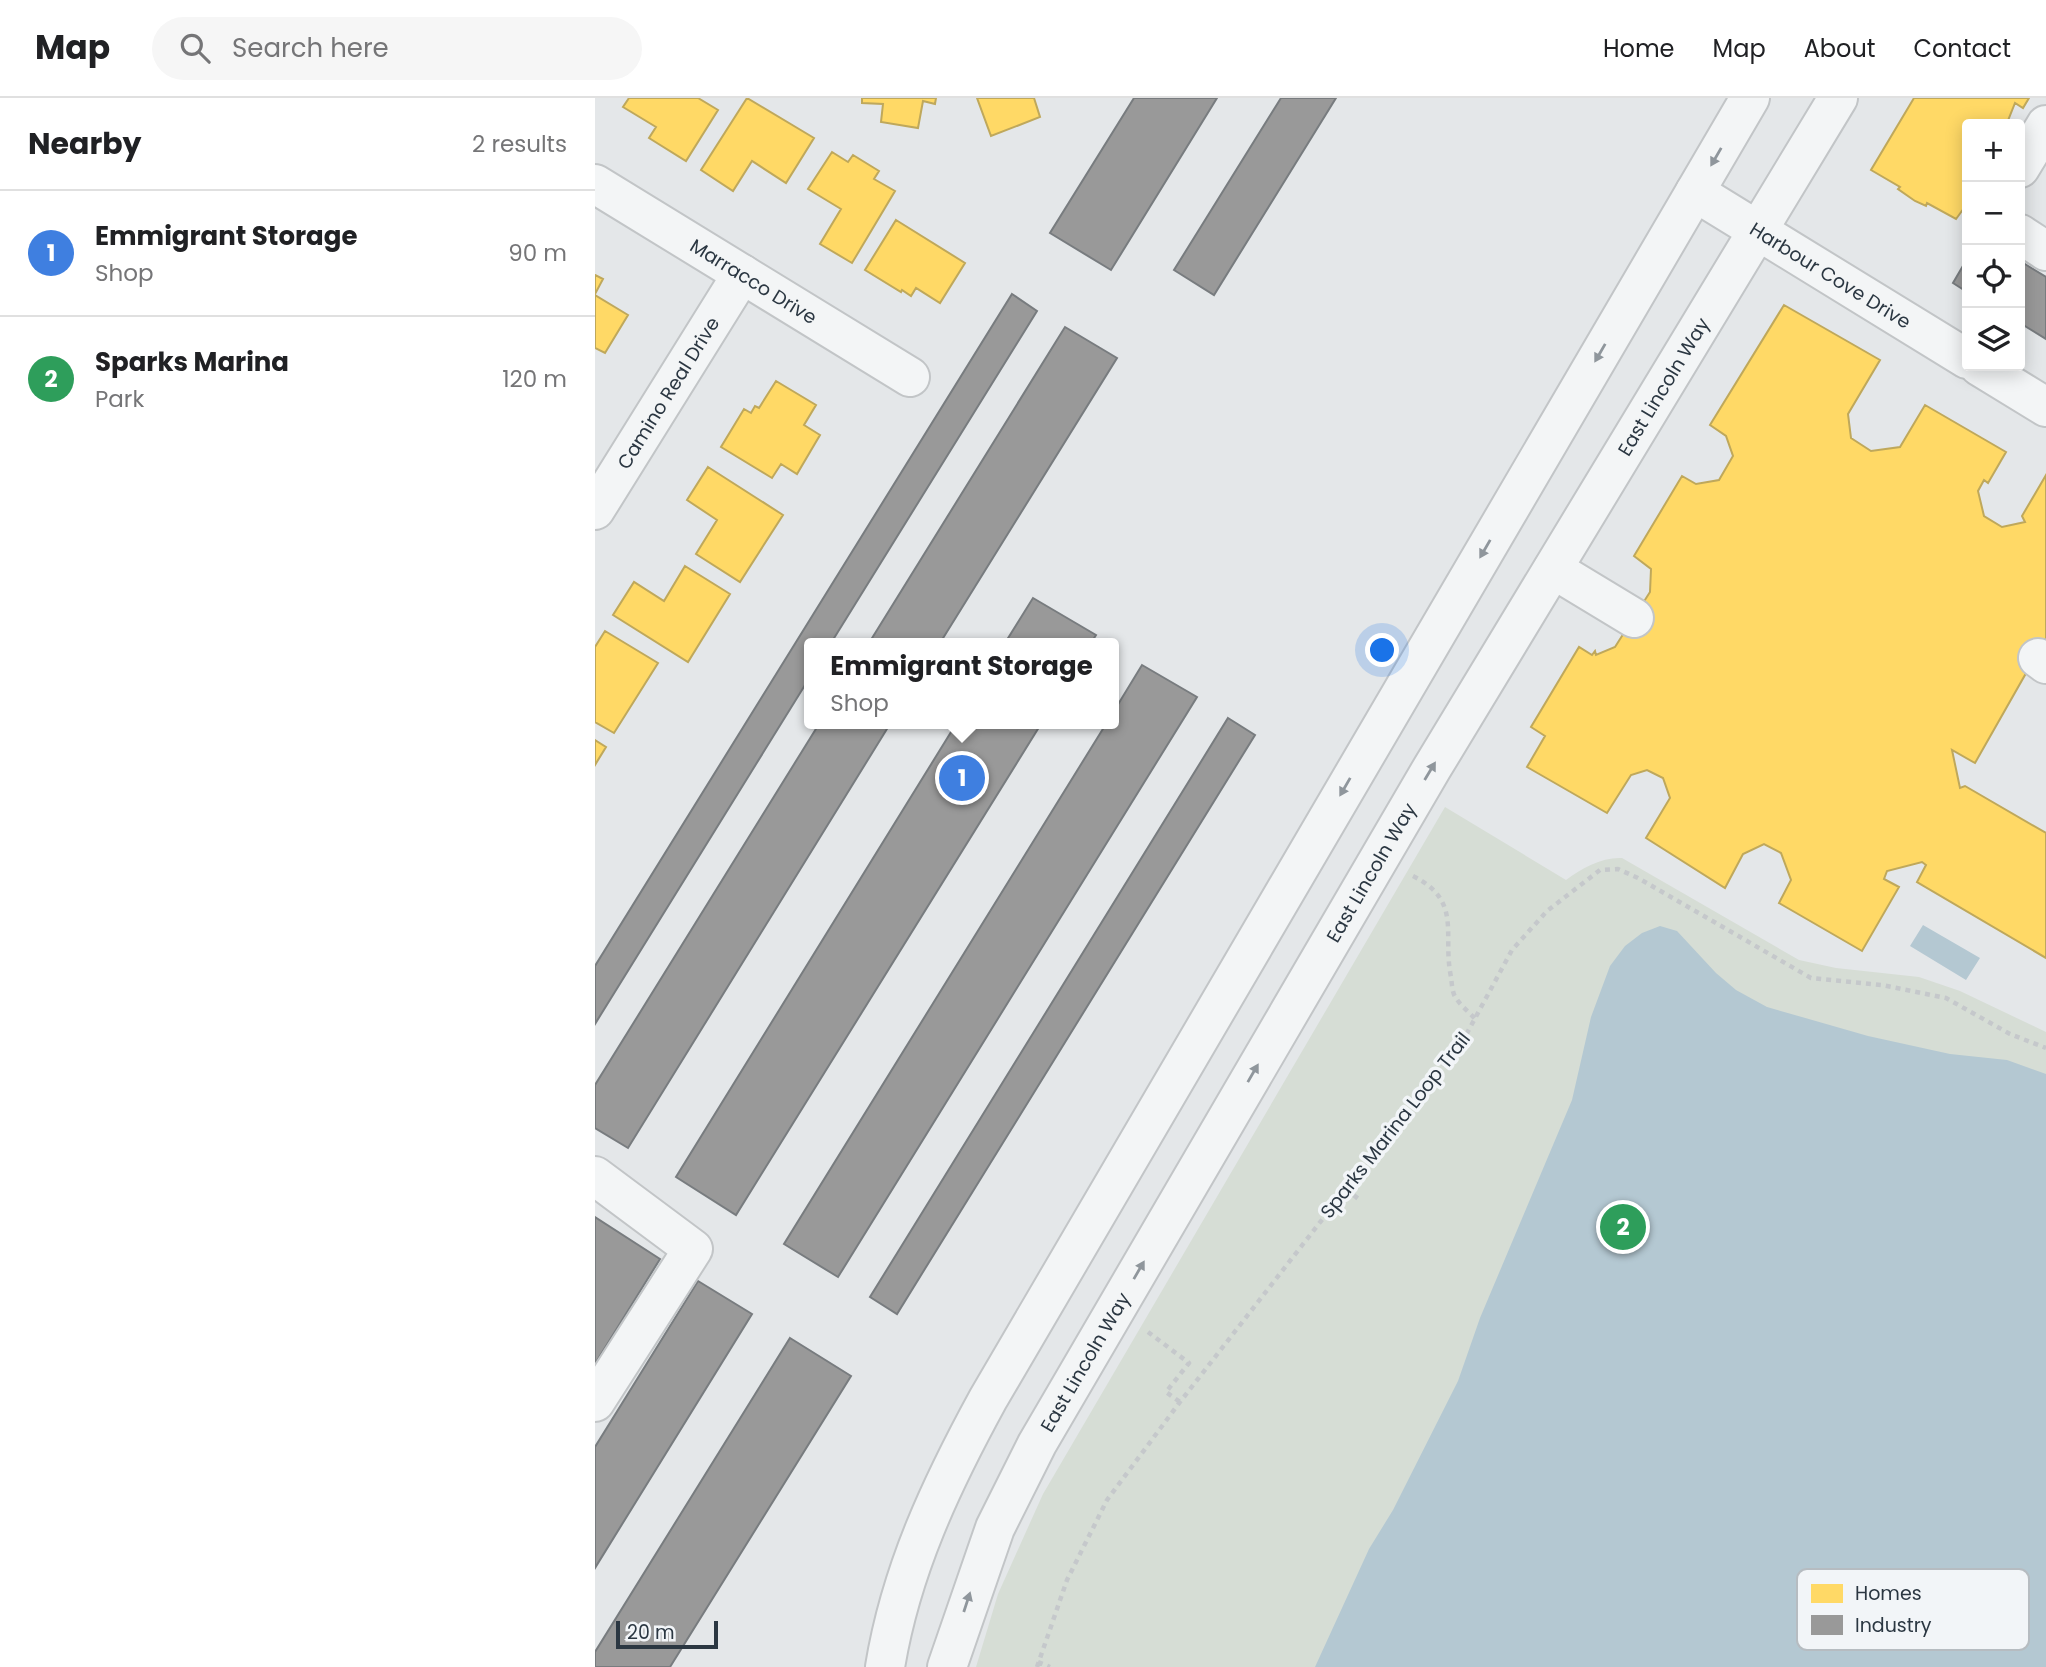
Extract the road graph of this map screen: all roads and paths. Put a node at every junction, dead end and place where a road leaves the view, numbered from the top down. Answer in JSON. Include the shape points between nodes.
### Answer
{"nodes":[{"id":1,"x":1750,"y":98,"type":"edge"},
{"id":2,"x":1838,"y":98,"type":"edge"},
{"id":3,"x":2046,"y":125,"type":"edge"},
{"id":4,"x":2025,"y":160,"type":"edge"},
{"id":5,"x":595,"y":184,"type":"edge"},
{"id":6,"x":1695,"y":192,"type":"junction"},
{"id":7,"x":1758,"y":232,"type":"junction"},
{"id":8,"x":2025,"y":237,"type":"edge"},
{"id":9,"x":2046,"y":251,"type":"edge"},
{"id":10,"x":742,"y":274,"type":"junction"},
{"id":11,"x":1962,"y":356,"type":"edge"},
{"id":12,"x":1987,"y":371,"type":"edge"},
{"id":13,"x":910,"y":377,"type":"dead end"},
{"id":14,"x":2046,"y":407,"type":"edge"},
{"id":15,"x":595,"y":510,"type":"edge"},
{"id":16,"x":1553,"y":569,"type":"junction"},
{"id":17,"x":1634,"y":618,"type":"dead end"},
{"id":18,"x":1413,"y":876,"type":"dead end"},
{"id":19,"x":1475,"y":1019,"type":"junction"},
{"id":20,"x":2046,"y":1048,"type":"edge"},
{"id":21,"x":595,"y":1176,"type":"edge"},
{"id":22,"x":1346,"y":1189,"type":"junction"},
{"id":23,"x":1361,"y":1201,"type":"dead end"},
{"id":24,"x":1148,"y":1332,"type":"dead end"},
{"id":25,"x":595,"y":1402,"type":"edge"},
{"id":26,"x":1180,"y":1402,"type":"junction"},
{"id":27,"x":1037,"y":1665,"type":"edge"},
{"id":28,"x":885,"y":1667,"type":"edge"},
{"id":29,"x":947,"y":1667,"type":"edge"},
{"id":30,"x":1050,"y":1667,"type":"edge"}],
"edges":[{"from":1,"to":6,"type":"street","one_way":true},
{"from":2,"to":7,"type":"street","name":"East Lincoln Way"},
{"from":3,"to":4,"type":"street"},
{"from":5,"to":10,"type":"street","name":"Marracco Drive"},
{"from":6,"to":7,"type":"street","name":"Harbour Cove Drive"},
{"from":6,"to":28,"type":"street","one_way":true,"via":[[988,1399],[940,1488],[905,1574]]},
{"from":7,"to":11,"type":"street","name":"Harbour Cove Drive"},
{"from":7,"to":16,"type":"street","name":"East Lincoln Way"},
{"from":8,"to":9,"type":"street"},
{"from":10,"to":13,"type":"street","name":"Marracco Drive"},
{"from":10,"to":15,"type":"street","name":"Camino Real Drive"},
{"from":12,"to":14,"type":"street"},
{"from":16,"to":17,"type":"street"},
{"from":29,"to":16,"type":"street","name":"East Lincoln Way","one_way":true,"via":[[995,1528],[1037,1444],[1431,768]]},
{"from":18,"to":19,"type":"path","via":[[1441,897],[1449,920],[1448,964],[1455,997]]},
{"from":19,"to":20,"type":"path","name":"Sparks Marina Loop Trail","via":[[1511,950],[1547,911],[1600,870],[1618,869],[1811,978],[1946,998],[2010,1034]]},
{"from":19,"to":22,"type":"path","name":"Sparks Marina Loop Trail"},
{"from":21,"to":25,"type":"street","via":[[692,1249]]},
{"from":22,"to":23,"type":"path"},
{"from":22,"to":26,"type":"path","name":"Sparks Marina Loop Trail"},
{"from":24,"to":26,"type":"path","via":[[1189,1363],[1166,1392]]},
{"from":26,"to":27,"type":"path","name":"Sparks Marina Loop Trail","via":[[1107,1500],[1067,1580]]},
{"from":27,"to":30,"type":"path"}]}
